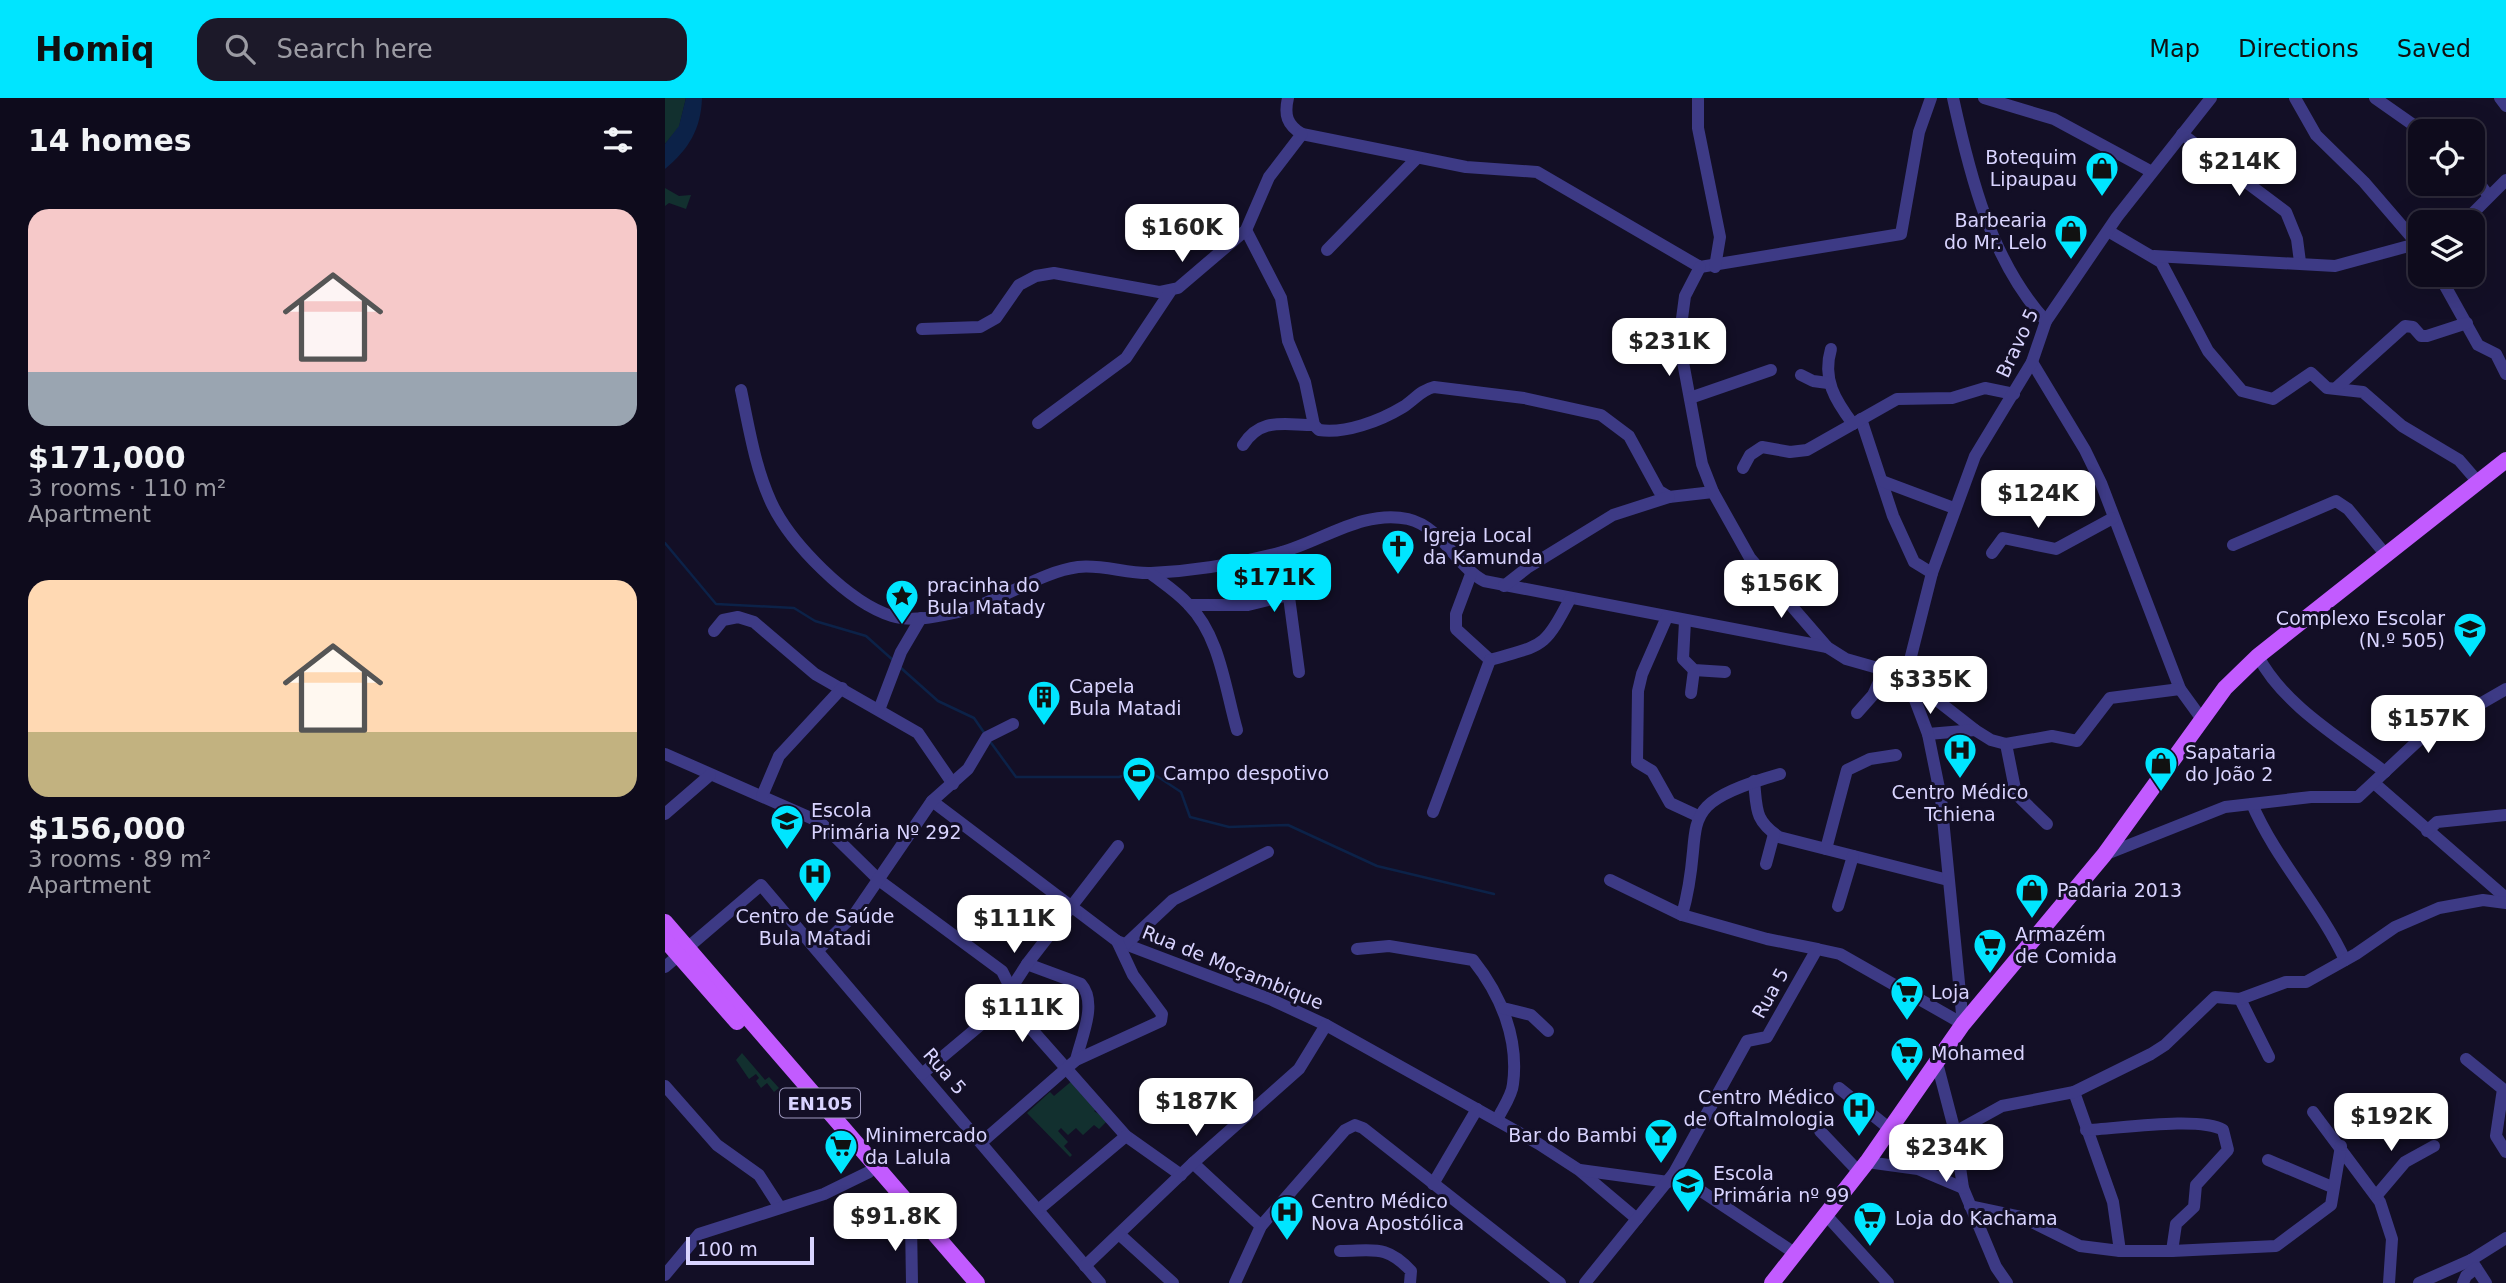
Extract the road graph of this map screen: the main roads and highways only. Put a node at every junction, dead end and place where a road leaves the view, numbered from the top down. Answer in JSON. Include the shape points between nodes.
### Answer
{"nodes":[{"id":1,"x":2506,"y":460,"type":"edge"},
{"id":2,"x":665,"y":922,"type":"edge"},
{"id":3,"x":665,"y":940,"type":"edge"},
{"id":4,"x":683,"y":952,"type":"junction"},
{"id":5,"x":963,"y":1283,"type":"edge"},
{"id":6,"x":977,"y":1283,"type":"edge"},
{"id":7,"x":1772,"y":1283,"type":"edge"}],
"edges":[{"from":1,"to":7,"type":"main road","via":[[2258,656],[2225,688],[2104,855],[1963,1024],[1863,1167]]},
{"from":2,"to":4,"type":"main road","number":"EN105"},
{"from":3,"to":4,"type":"main road","number":"EN105"},
{"from":4,"to":5,"type":"main road","number":"EN105"},
{"from":4,"to":6,"type":"main road","number":"EN105"}]}
